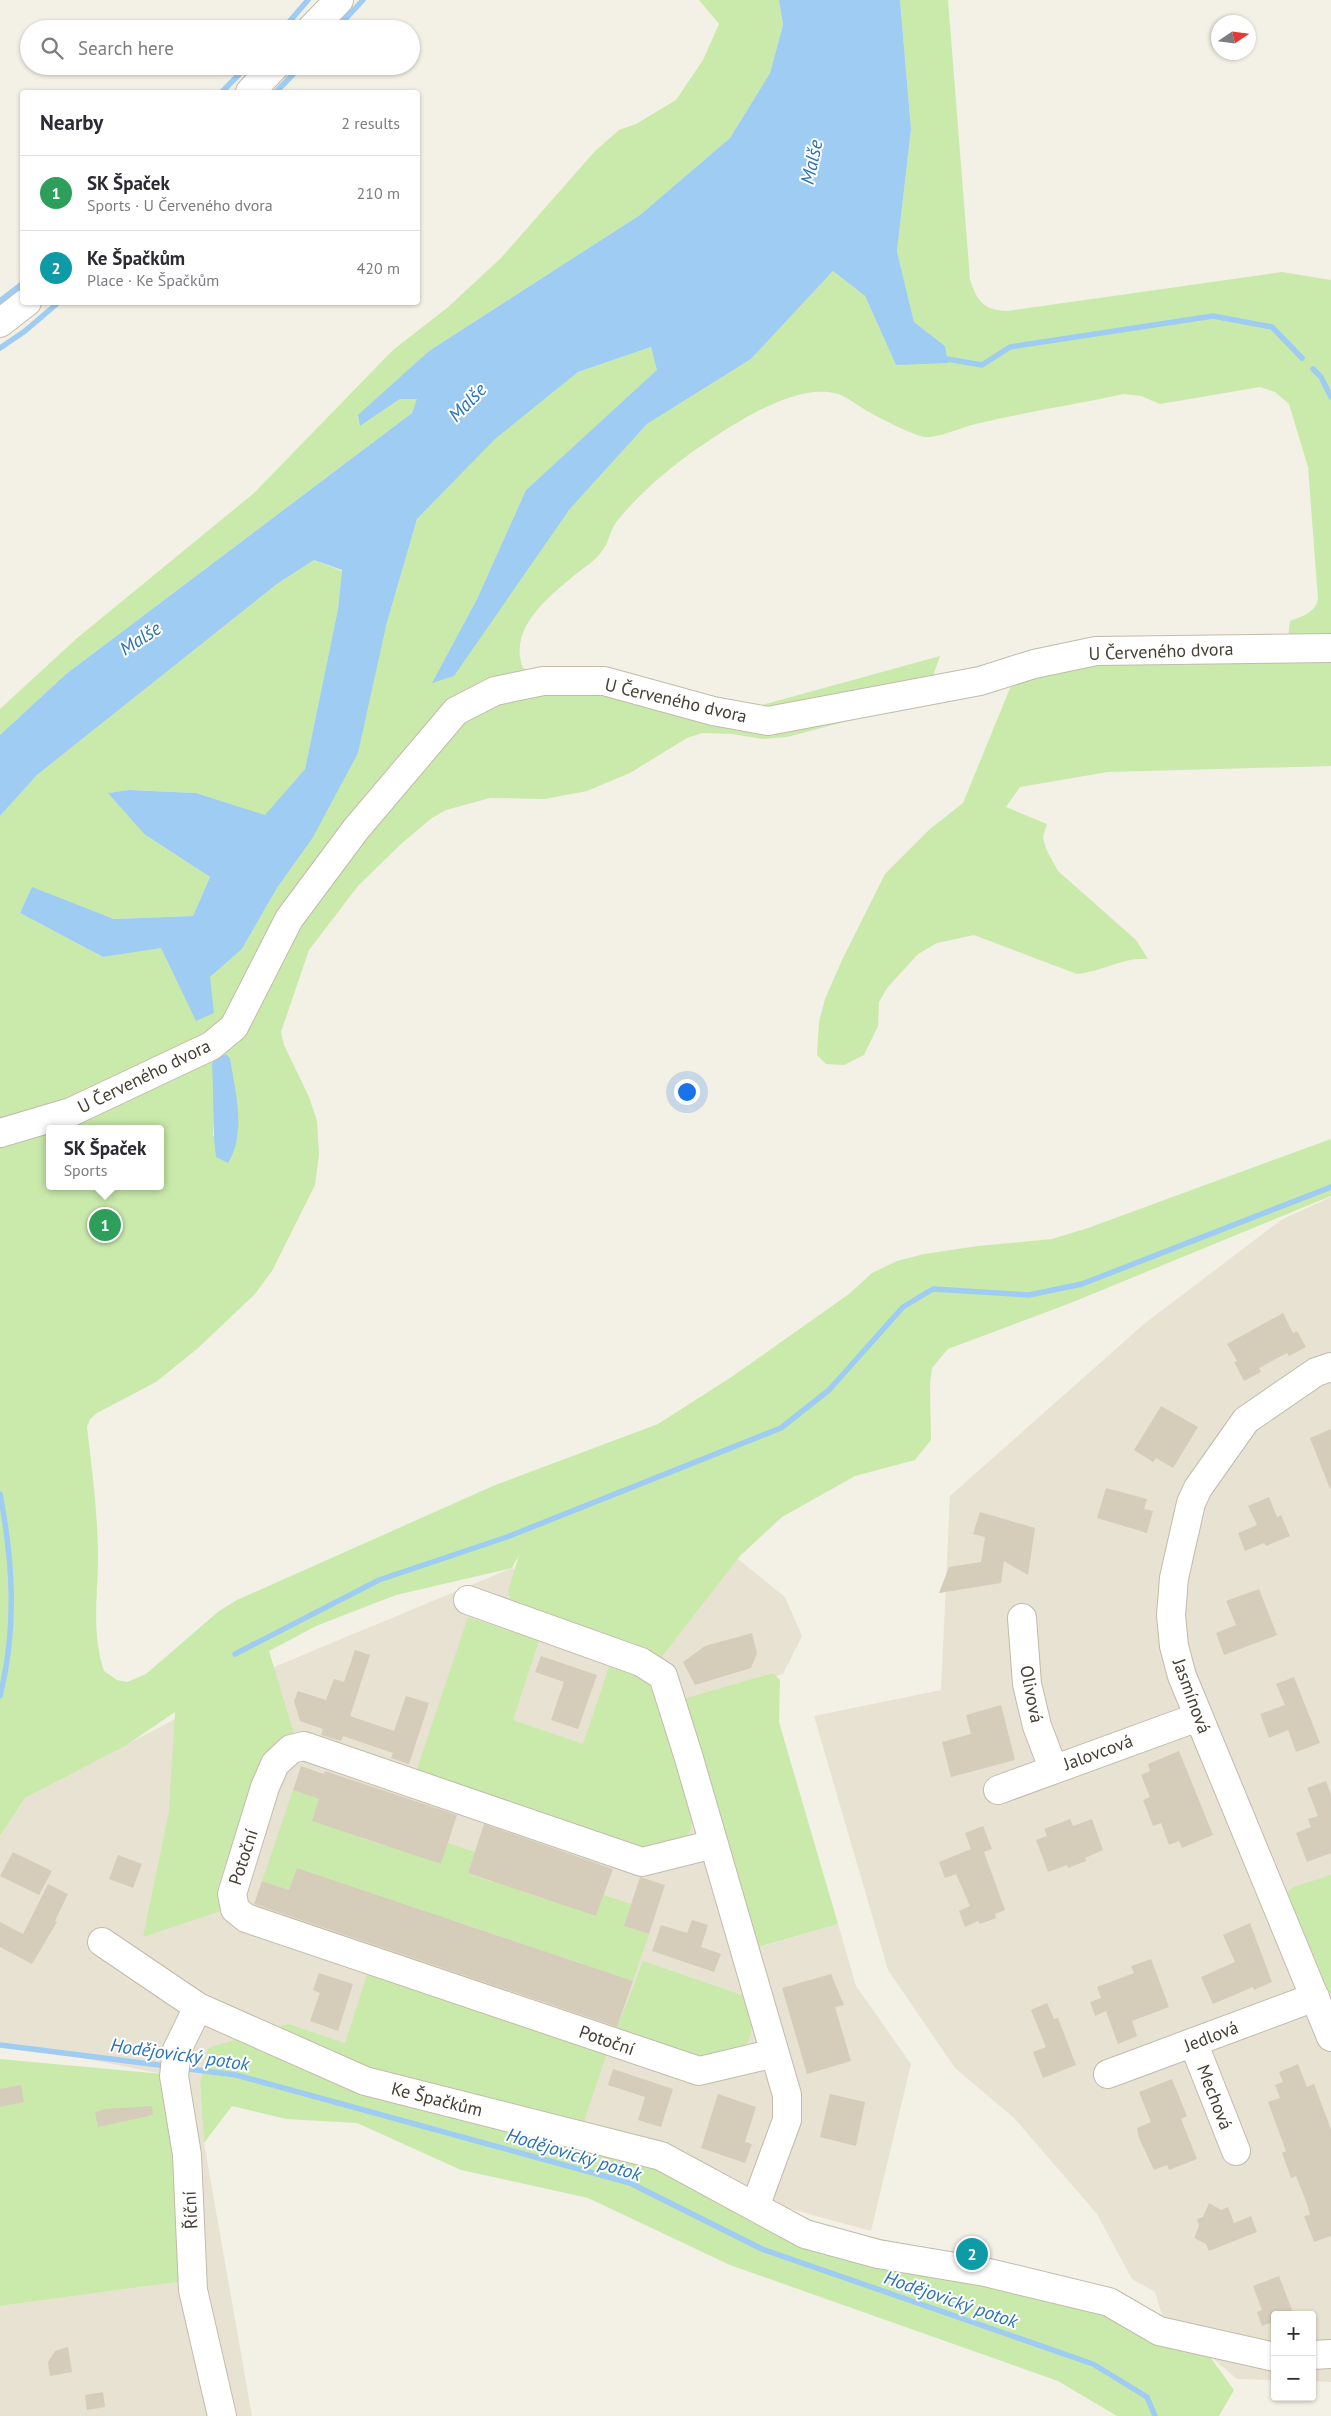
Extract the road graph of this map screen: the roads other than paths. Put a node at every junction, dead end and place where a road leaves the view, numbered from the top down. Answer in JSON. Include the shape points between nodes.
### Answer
{"nodes":[{"id":1,"x":339,"y":0,"type":"edge"},
{"id":2,"x":320,"y":20,"type":"edge"},
{"id":3,"x":266,"y":75,"type":"edge"},
{"id":4,"x":252,"y":90,"type":"edge"},
{"id":5,"x":23,"y":305,"type":"edge"},
{"id":6,"x":0,"y":324,"type":"edge"},
{"id":7,"x":1331,"y":648,"type":"edge"},
{"id":8,"x":0,"y":1133,"type":"edge"},
{"id":9,"x":1331,"y":1367,"type":"edge"},
{"id":10,"x":468,"y":1600,"type":"dead end"},
{"id":11,"x":1022,"y":1618,"type":"dead end"},
{"id":12,"x":1198,"y":1717,"type":"junction"},
{"id":13,"x":1052,"y":1768,"type":"junction"},
{"id":14,"x":998,"y":1790,"type":"dead end"},
{"id":15,"x":714,"y":1844,"type":"junction"},
{"id":16,"x":102,"y":1942,"type":"dead end"},
{"id":17,"x":1314,"y":1997,"type":"junction"},
{"id":18,"x":198,"y":2007,"type":"junction"},
{"id":19,"x":1331,"y":2037,"type":"edge"},
{"id":20,"x":1194,"y":2042,"type":"junction"},
{"id":21,"x":775,"y":2053,"type":"junction"},
{"id":22,"x":1108,"y":2074,"type":"dead end"},
{"id":23,"x":1236,"y":2151,"type":"dead end"},
{"id":24,"x":755,"y":2207,"type":"junction"},
{"id":25,"x":1316,"y":2354,"type":"edge"},
{"id":26,"x":1331,"y":2354,"type":"edge"},
{"id":27,"x":1271,"y":2356,"type":"edge"},
{"id":28,"x":222,"y":2416,"type":"edge"}],
"edges":[{"from":1,"to":2,"type":"street"},
{"from":3,"to":4,"type":"street"},
{"from":5,"to":6,"type":"street"},
{"from":7,"to":8,"type":"street","name":"U Červeného dvora","via":[[1096,651],[1034,664],[980,682],[768,720],[713,711],[604,681],[544,681],[495,691],[456,711],[356,829],[288,919],[234,1027],[212,1046],[71,1112]]},
{"from":9,"to":12,"type":"street","name":"Jasmínová","via":[[1316,1372],[1246,1420],[1191,1503],[1174,1578],[1171,1615],[1174,1646]]},
{"from":10,"to":15,"type":"street","via":[[641,1662],[663,1676]]},
{"from":11,"to":13,"type":"street","name":"Olivová","via":[[1027,1684]]},
{"from":12,"to":13,"type":"street","name":"Jalovcová"},
{"from":12,"to":17,"type":"street","name":"Jasmínová"},
{"from":13,"to":14,"type":"street","name":"Jalovcová"},
{"from":15,"to":21,"type":"street"},
{"from":15,"to":21,"type":"street","name":"Potoční","via":[[642,1862],[304,1746],[291,1749],[275,1764],[232,1894],[235,1909],[246,1918],[699,2071]]},
{"from":16,"to":18,"type":"street","name":"Ke Špačkům"},
{"from":17,"to":19,"type":"street","name":"Jasmínová"},
{"from":17,"to":20,"type":"street","name":"Jedlová"},
{"from":18,"to":24,"type":"street","name":"Ke Špačkům","via":[[365,2081],[660,2156]]},
{"from":18,"to":28,"type":"street","name":"Říční","via":[[175,2063],[187,2155],[193,2290]]},
{"from":20,"to":22,"type":"street","name":"Jedlová"},
{"from":20,"to":23,"type":"street","name":"Mechová"},
{"from":21,"to":24,"type":"street","via":[[789,2108]]},
{"from":24,"to":27,"type":"street","name":"Ke Špačkům","via":[[805,2234],[878,2254],[985,2272],[1108,2302],[1160,2331]]},
{"from":25,"to":26,"type":"street"}]}
